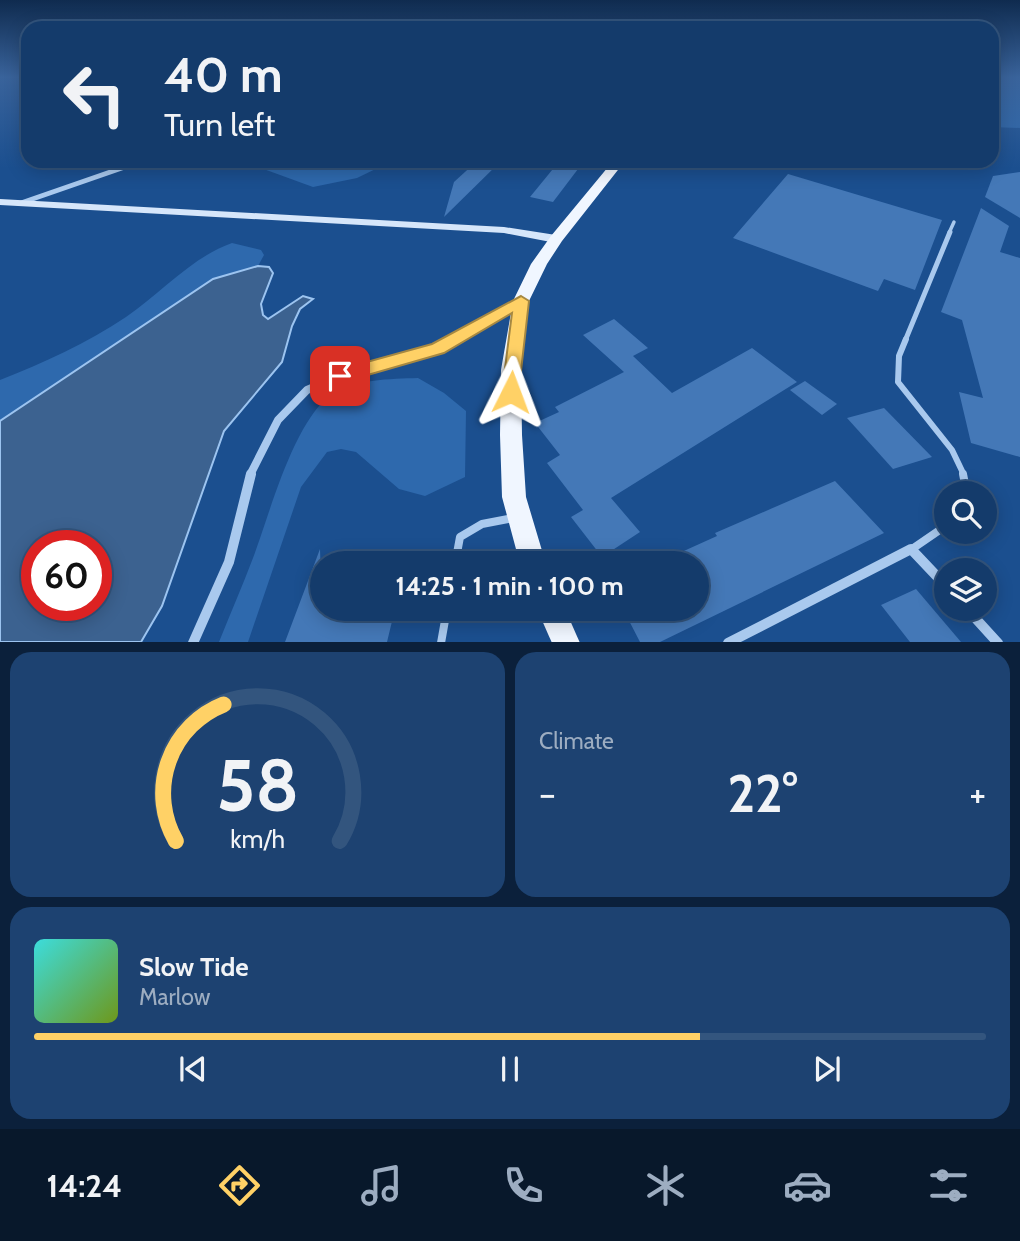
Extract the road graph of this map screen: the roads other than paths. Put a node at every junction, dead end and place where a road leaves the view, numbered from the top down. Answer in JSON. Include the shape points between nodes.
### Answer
{"nodes":[{"id":1,"x":122,"y":168,"type":"edge"},
{"id":2,"x":613,"y":168,"type":"edge"},
{"id":3,"x":0,"y":202,"type":"edge"},
{"id":4,"x":20,"y":203,"type":"junction"},
{"id":5,"x":954,"y":222,"type":"dead end"},
{"id":6,"x":556,"y":239,"type":"junction"},
{"id":7,"x":521,"y":301,"type":"junction"},
{"id":8,"x":967,"y":481,"type":"edge"},
{"id":9,"x":520,"y":516,"type":"junction"},
{"id":10,"x":934,"y":534,"type":"edge"},
{"id":11,"x":911,"y":549,"type":"junction"},
{"id":12,"x":457,"y":551,"type":"edge"},
{"id":13,"x":529,"y":551,"type":"edge"},
{"id":14,"x":934,"y":573,"type":"edge"},
{"id":15,"x":445,"y":621,"type":"edge"},
{"id":16,"x":556,"y":621,"type":"edge"},
{"id":17,"x":978,"y":621,"type":"edge"},
{"id":18,"x":193,"y":642,"type":"edge"},
{"id":19,"x":441,"y":642,"type":"edge"},
{"id":20,"x":566,"y":642,"type":"edge"},
{"id":21,"x":728,"y":642,"type":"edge"},
{"id":22,"x":998,"y":642,"type":"edge"}],
"edges":[{"from":1,"to":4,"type":"street"},
{"from":2,"to":6,"type":"main road"},
{"from":3,"to":4,"type":"street"},
{"from":4,"to":6,"type":"street","via":[[504,230]]},
{"from":5,"to":8,"type":"lane","via":[[899,356],[898,382],[948,445]]},
{"from":6,"to":7,"type":"main road"},
{"from":7,"to":9,"type":"main road","via":[[511,370],[514,497]]},
{"from":7,"to":18,"type":"street","via":[[438,349],[340,376],[307,390],[278,420],[248,479],[229,562]]},
{"from":9,"to":12,"type":"lane","via":[[482,524],[460,537]]},
{"from":9,"to":13,"type":"main road"},
{"from":10,"to":11,"type":"lane"},
{"from":11,"to":14,"type":"street"},
{"from":11,"to":21,"type":"street"},
{"from":15,"to":19,"type":"lane"},
{"from":16,"to":20,"type":"main road"},
{"from":17,"to":22,"type":"street"}]}
